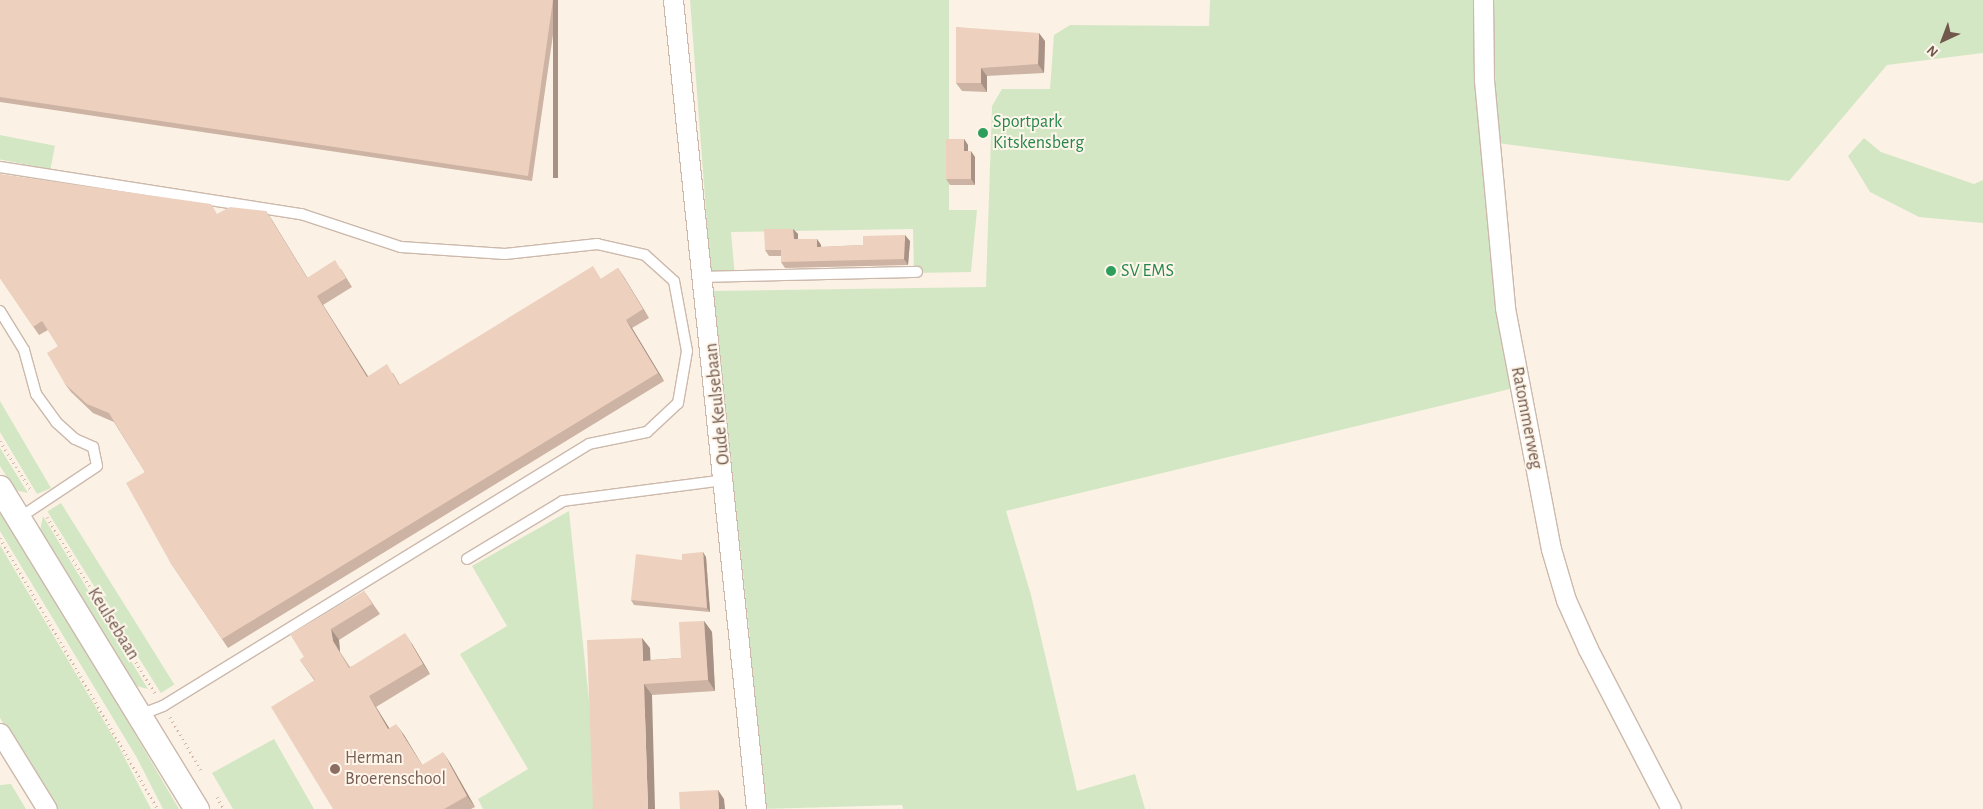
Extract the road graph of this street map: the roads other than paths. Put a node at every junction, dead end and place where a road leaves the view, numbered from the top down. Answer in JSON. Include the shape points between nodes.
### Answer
{"nodes":[{"id":1,"x":674,"y":0,"type":"edge"},
{"id":2,"x":1483,"y":0,"type":"edge"},
{"id":3,"x":0,"y":167,"type":"edge"},
{"id":4,"x":917,"y":272,"type":"dead end"},
{"id":5,"x":705,"y":277,"type":"junction"},
{"id":6,"x":0,"y":311,"type":"edge"},
{"id":7,"x":726,"y":480,"type":"junction"},
{"id":8,"x":0,"y":488,"type":"edge"},
{"id":9,"x":19,"y":518,"type":"junction"},
{"id":10,"x":467,"y":559,"type":"dead end"},
{"id":11,"x":140,"y":715,"type":"junction"},
{"id":12,"x":0,"y":733,"type":"edge"},
{"id":13,"x":7,"y":759,"type":"edge"},
{"id":14,"x":47,"y":809,"type":"edge"},
{"id":15,"x":196,"y":809,"type":"edge"},
{"id":16,"x":756,"y":809,"type":"edge"},
{"id":17,"x":1671,"y":809,"type":"edge"}],
"edges":[{"from":1,"to":5,"type":"street","name":"Oude Keulsebaan"},
{"from":2,"to":17,"type":"street","name":"Ratommerweg","via":[[1484,80],[1505,308],[1551,549],[1584,640]]},
{"from":3,"to":11,"type":"lane","via":[[301,214],[401,247],[505,254],[597,244],[645,254],[674,281],[687,351],[678,403],[647,432],[589,444],[163,706]]},
{"from":4,"to":5,"type":"lane"},
{"from":5,"to":7,"type":"street","name":"Oude Keulsebaan"},
{"from":6,"to":9,"type":"lane","via":[[24,350],[36,394],[56,422],[75,439],[93,447],[97,466]]},
{"from":7,"to":10,"type":"lane","via":[[563,501]]},
{"from":7,"to":16,"type":"street","name":"Oude Keulsebaan"},
{"from":8,"to":9,"type":"street","name":"Keulsebaan"},
{"from":9,"to":11,"type":"street","name":"Keulsebaan"},
{"from":11,"to":15,"type":"street","name":"Keulsebaan"},
{"from":12,"to":13,"type":"street"},
{"from":13,"to":14,"type":"street"}]}
